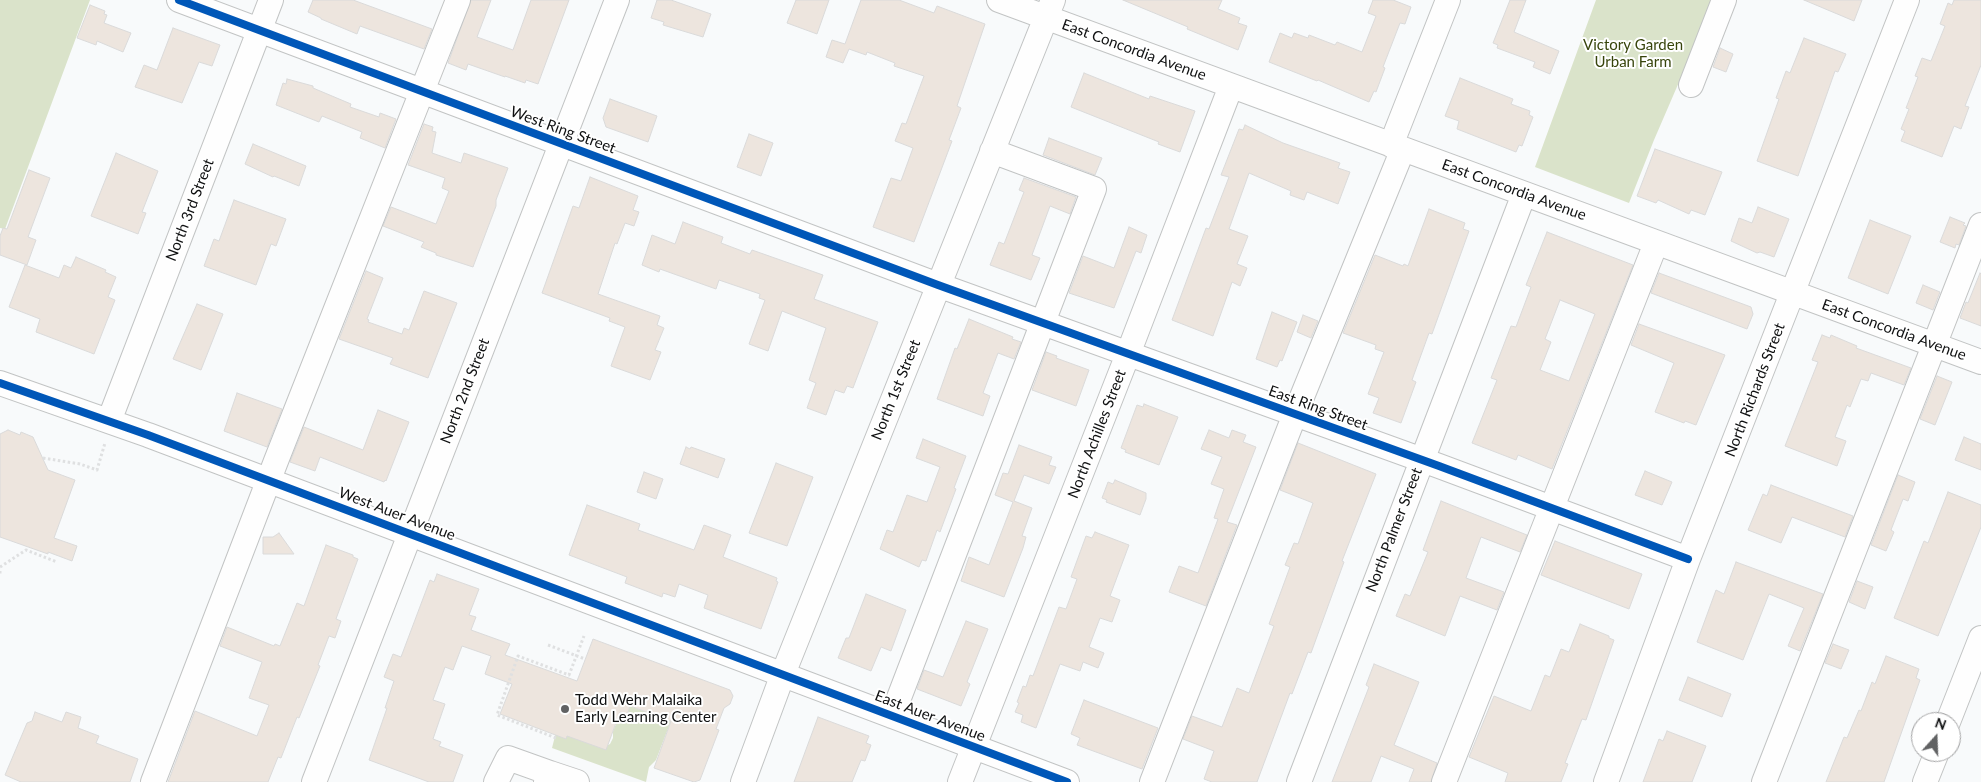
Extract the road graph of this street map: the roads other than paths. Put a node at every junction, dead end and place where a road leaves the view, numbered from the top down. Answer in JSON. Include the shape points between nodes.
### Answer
{"nodes":[{"id":1,"x":178,"y":0,"type":"edge"},
{"id":2,"x":271,"y":0,"type":"edge"},
{"id":3,"x":458,"y":0,"type":"edge"},
{"id":4,"x":617,"y":0,"type":"edge"},
{"id":5,"x":999,"y":0,"type":"edge"},
{"id":6,"x":1448,"y":0,"type":"edge"},
{"id":7,"x":1724,"y":0,"type":"edge"},
{"id":8,"x":1907,"y":0,"type":"edge"},
{"id":9,"x":1050,"y":9,"type":"edge"},
{"id":10,"x":260,"y":30,"type":"junction"},
{"id":11,"x":1691,"y":84,"type":"dead end"},
{"id":12,"x":1231,"y":86,"type":"junction"},
{"id":13,"x":423,"y":92,"type":"junction"},
{"id":14,"x":562,"y":144,"type":"junction"},
{"id":15,"x":1397,"y":147,"type":"junction"},
{"id":16,"x":992,"y":151,"type":"junction"},
{"id":17,"x":1524,"y":194,"type":"junction"},
{"id":18,"x":1981,"y":226,"type":"edge"},
{"id":19,"x":1656,"y":242,"type":"junction"},
{"id":20,"x":938,"y":285,"type":"junction"},
{"id":21,"x":1793,"y":293,"type":"junction"},
{"id":22,"x":1042,"y":323,"type":"junction"},
{"id":23,"x":1934,"y":345,"type":"junction"},
{"id":24,"x":1128,"y":354,"type":"junction"},
{"id":25,"x":1981,"y":362,"type":"edge"},
{"id":26,"x":0,"y":383,"type":"edge"},
{"id":27,"x":1295,"y":414,"type":"junction"},
{"id":28,"x":107,"y":430,"type":"junction"},
{"id":29,"x":1421,"y":459,"type":"junction"},
{"id":30,"x":269,"y":481,"type":"junction"},
{"id":31,"x":1552,"y":508,"type":"junction"},
{"id":32,"x":409,"y":534,"type":"junction"},
{"id":33,"x":1688,"y":559,"type":"junction"},
{"id":34,"x":1981,"y":638,"type":"edge"},
{"id":35,"x":783,"y":674,"type":"junction"},
{"id":36,"x":1952,"y":712,"type":"edge"},
{"id":37,"x":892,"y":716,"type":"junction"},
{"id":38,"x":974,"y":747,"type":"junction"},
{"id":39,"x":1933,"y":762,"type":"edge"},
{"id":40,"x":548,"y":778,"type":"edge"},
{"id":41,"x":153,"y":782,"type":"edge"},
{"id":42,"x":314,"y":782,"type":"edge"},
{"id":43,"x":496,"y":782,"type":"edge"},
{"id":44,"x":577,"y":782,"type":"edge"},
{"id":45,"x":743,"y":782,"type":"edge"},
{"id":46,"x":960,"y":782,"type":"edge"},
{"id":47,"x":1067,"y":782,"type":"edge"},
{"id":48,"x":1152,"y":782,"type":"edge"},
{"id":49,"x":1298,"y":782,"type":"edge"},
{"id":50,"x":1444,"y":782,"type":"edge"},
{"id":51,"x":1606,"y":782,"type":"edge"},
{"id":52,"x":1764,"y":782,"type":"edge"},
{"id":53,"x":1925,"y":782,"type":"edge"}],
"edges":[{"from":1,"to":10,"type":"street","name":"West Ring Street"},
{"from":2,"to":10,"type":"street","name":"North 3rd Street"},
{"from":3,"to":13,"type":"street"},
{"from":4,"to":14,"type":"street","name":"North 2nd Street"},
{"from":5,"to":9,"type":"street","name":"East Concordia Avenue"},
{"from":6,"to":15,"type":"street"},
{"from":7,"to":11,"type":"street"},
{"from":8,"to":21,"type":"street","name":"North Richards Street"},
{"from":9,"to":12,"type":"street","name":"East Concordia Avenue"},
{"from":9,"to":16,"type":"street","name":"North 1st Street"},
{"from":10,"to":13,"type":"street","name":"West Ring Street"},
{"from":10,"to":28,"type":"street","name":"North 3rd Street"},
{"from":12,"to":15,"type":"street","name":"East Concordia Avenue"},
{"from":12,"to":24,"type":"street","name":"North Achilles Street"},
{"from":13,"to":14,"type":"street","name":"West Ring Street"},
{"from":13,"to":30,"type":"street"},
{"from":14,"to":20,"type":"street","name":"West Ring Street"},
{"from":14,"to":32,"type":"street","name":"North 2nd Street"},
{"from":15,"to":17,"type":"street","name":"East Concordia Avenue"},
{"from":15,"to":27,"type":"street"},
{"from":16,"to":20,"type":"street","name":"North 1st Street"},
{"from":16,"to":22,"type":"street","via":[[1094,189]]},
{"from":17,"to":19,"type":"street","name":"East Concordia Avenue"},
{"from":17,"to":29,"type":"street","name":"North Palmer Street"},
{"from":18,"to":23,"type":"street"},
{"from":19,"to":21,"type":"street","name":"East Concordia Avenue"},
{"from":19,"to":31,"type":"street"},
{"from":20,"to":22,"type":"street","name":"East Ring Street"},
{"from":20,"to":35,"type":"street","name":"North 1st Street"},
{"from":21,"to":23,"type":"street","name":"East Concordia Avenue"},
{"from":21,"to":33,"type":"street","name":"North Richards Street"},
{"from":22,"to":24,"type":"street","name":"East Ring Street"},
{"from":22,"to":37,"type":"street"},
{"from":23,"to":25,"type":"street","name":"East Concordia Avenue"},
{"from":23,"to":52,"type":"street"},
{"from":24,"to":27,"type":"street","name":"East Ring Street"},
{"from":24,"to":38,"type":"street","name":"North Achilles Street"},
{"from":26,"to":28,"type":"street","name":"West Auer Avenue"},
{"from":27,"to":29,"type":"street","name":"East Ring Street"},
{"from":27,"to":48,"type":"street"},
{"from":28,"to":30,"type":"street","name":"West Auer Avenue"},
{"from":29,"to":31,"type":"street","name":"East Ring Street"},
{"from":29,"to":49,"type":"street","name":"North Palmer Street"},
{"from":30,"to":32,"type":"street","name":"West Auer Avenue"},
{"from":30,"to":41,"type":"street"},
{"from":31,"to":33,"type":"street","name":"East Ring Street"},
{"from":31,"to":50,"type":"street"},
{"from":32,"to":35,"type":"street","name":"West Auer Avenue"},
{"from":32,"to":42,"type":"street","name":"North 2nd Street"},
{"from":33,"to":51,"type":"street","name":"North Richards Street"},
{"from":34,"to":36,"type":"street"},
{"from":35,"to":37,"type":"street","name":"East Auer Avenue"},
{"from":35,"to":45,"type":"street","name":"North 1st Street"},
{"from":37,"to":38,"type":"street","name":"East Auer Avenue"},
{"from":38,"to":46,"type":"street","name":"North Achilles Street"},
{"from":38,"to":47,"type":"street","name":"East Auer Avenue"},
{"from":39,"to":53,"type":"street"},
{"from":40,"to":43,"type":"street","via":[[508,758]]},
{"from":40,"to":44,"type":"street"}]}
